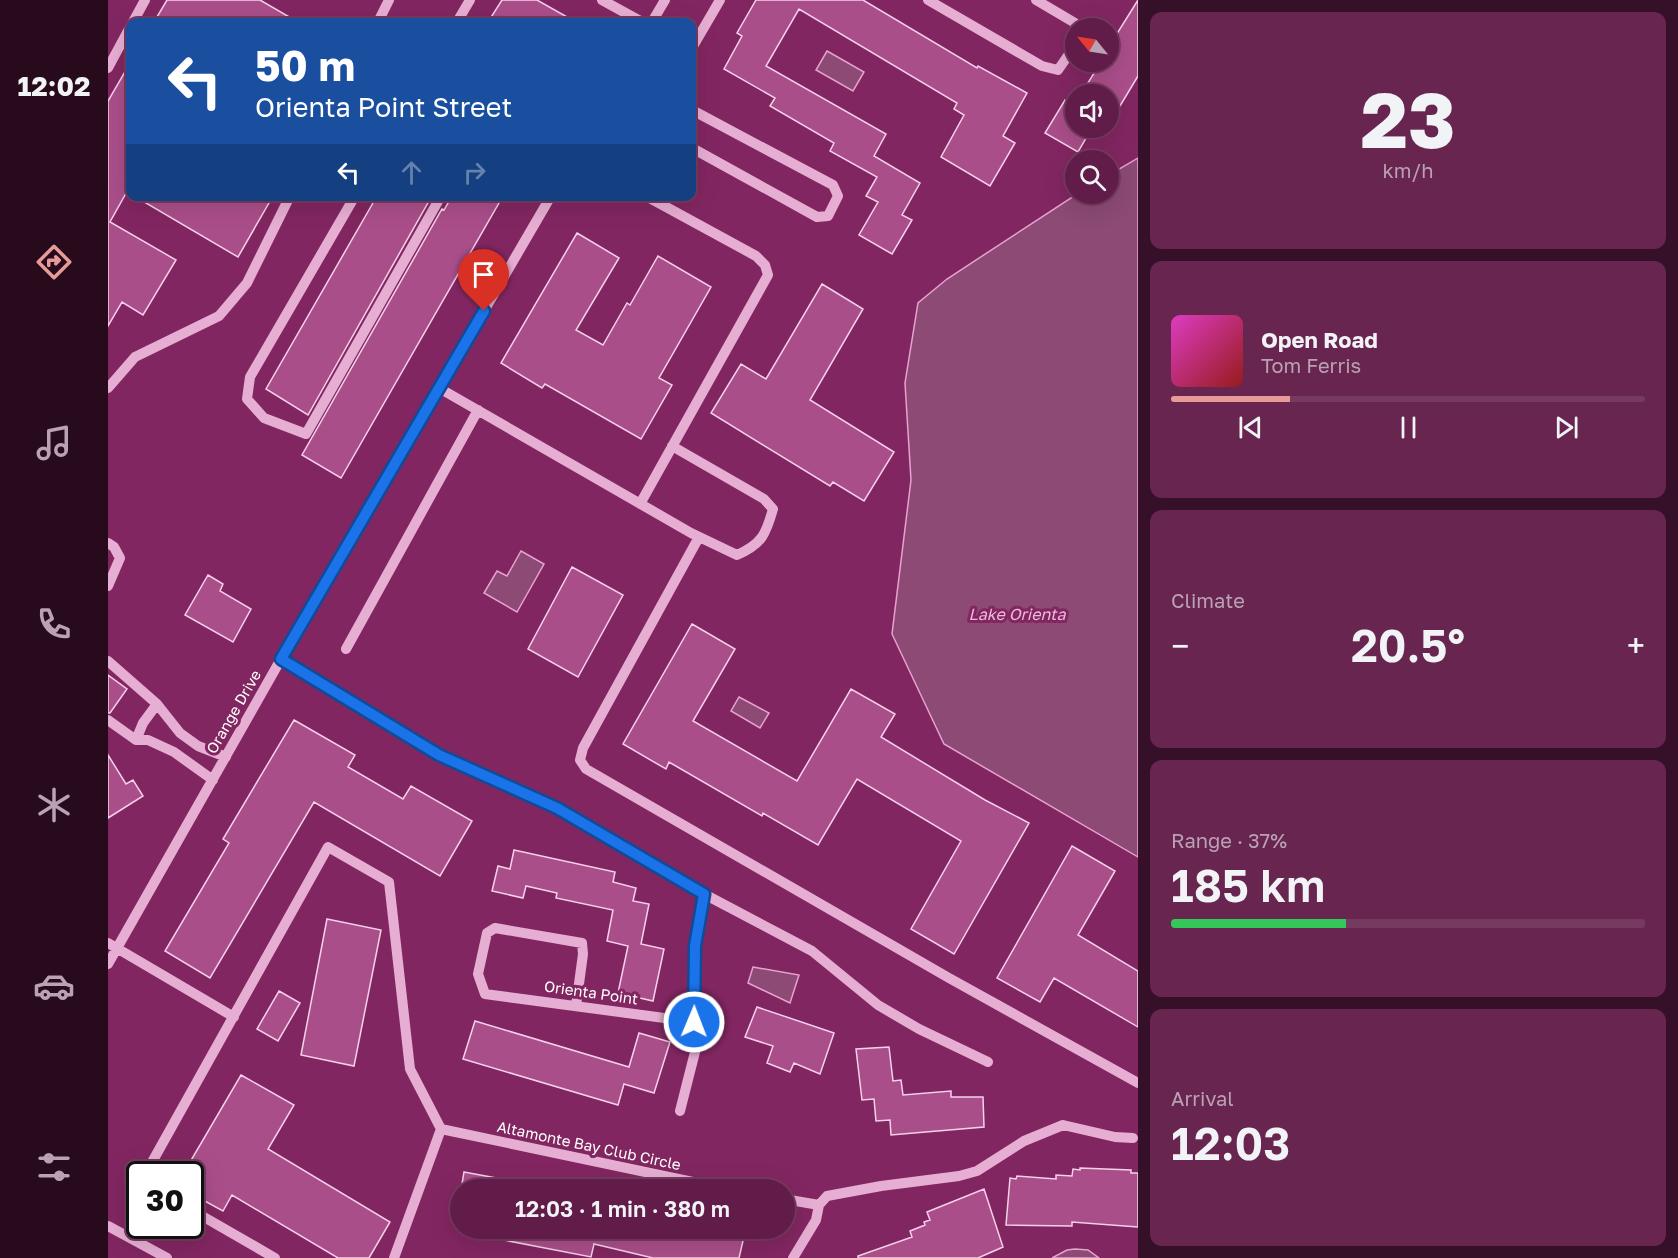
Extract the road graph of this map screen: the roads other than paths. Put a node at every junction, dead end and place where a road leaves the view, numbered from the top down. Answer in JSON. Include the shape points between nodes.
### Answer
{"nodes":[{"id":1,"x":145,"y":0,"type":"edge"},
{"id":2,"x":389,"y":0,"type":"edge"},
{"id":3,"x":470,"y":0,"type":"edge"},
{"id":4,"x":602,"y":0,"type":"edge"},
{"id":5,"x":665,"y":0,"type":"edge"},
{"id":6,"x":720,"y":0,"type":"edge"},
{"id":7,"x":928,"y":0,"type":"edge"},
{"id":8,"x":1036,"y":0,"type":"edge"},
{"id":9,"x":135,"y":18,"type":"edge"},
{"id":10,"x":380,"y":18,"type":"edge"},
{"id":11,"x":462,"y":18,"type":"edge"},
{"id":12,"x":635,"y":18,"type":"edge"},
{"id":13,"x":654,"y":18,"type":"edge"},
{"id":14,"x":1067,"y":18,"type":"edge"},
{"id":15,"x":126,"y":34,"type":"edge"},
{"id":16,"x":696,"y":41,"type":"edge"},
{"id":17,"x":1065,"y":59,"type":"edge"},
{"id":18,"x":108,"y":68,"type":"edge"},
{"id":19,"x":696,"y":112,"type":"edge"},
{"id":20,"x":696,"y":150,"type":"edge"},
{"id":21,"x":288,"y":201,"type":"edge"},
{"id":22,"x":352,"y":201,"type":"edge"},
{"id":23,"x":438,"y":201,"type":"edge"},
{"id":24,"x":547,"y":201,"type":"edge"},
{"id":25,"x":655,"y":201,"type":"edge"},
{"id":26,"x":108,"y":388,"type":"edge"},
{"id":27,"x":439,"y":388,"type":"junction"},
{"id":28,"x":478,"y":410,"type":"junction"},
{"id":29,"x":672,"y":447,"type":"junction"},
{"id":30,"x":640,"y":504,"type":"junction"},
{"id":31,"x":699,"y":537,"type":"junction"},
{"id":32,"x":108,"y":543,"type":"edge"},
{"id":33,"x":108,"y":586,"type":"edge"},
{"id":34,"x":345,"y":649,"type":"dead end"},
{"id":35,"x":281,"y":659,"type":"junction"},
{"id":36,"x":108,"y":661,"type":"edge"},
{"id":37,"x":156,"y":704,"type":"junction"},
{"id":38,"x":108,"y":720,"type":"edge"},
{"id":39,"x":136,"y":740,"type":"junction"},
{"id":40,"x":226,"y":757,"type":"junction"},
{"id":41,"x":213,"y":780,"type":"junction"},
{"id":42,"x":704,"y":894,"type":"junction"},
{"id":43,"x":112,"y":946,"type":"edge"},
{"id":44,"x":108,"y":964,"type":"edge"},
{"id":45,"x":576,"y":1006,"type":"junction"},
{"id":46,"x":234,"y":1017,"type":"junction"},
{"id":47,"x":694,"y":1022,"type":"junction"},
{"id":48,"x":988,"y":1062,"type":"dead end"},
{"id":49,"x":1138,"y":1083,"type":"edge"},
{"id":50,"x":680,"y":1111,"type":"dead end"},
{"id":51,"x":441,"y":1130,"type":"junction"},
{"id":52,"x":1133,"y":1138,"type":"dead end"},
{"id":53,"x":153,"y":1161,"type":"edge"},
{"id":54,"x":678,"y":1179,"type":"edge"},
{"id":55,"x":795,"y":1201,"type":"edge"},
{"id":56,"x":819,"y":1205,"type":"junction"},
{"id":57,"x":204,"y":1217,"type":"edge"},
{"id":58,"x":108,"y":1226,"type":"edge"},
{"id":59,"x":167,"y":1258,"type":"edge"},
{"id":60,"x":275,"y":1258,"type":"edge"},
{"id":61,"x":394,"y":1258,"type":"edge"},
{"id":62,"x":792,"y":1258,"type":"edge"}],
"edges":[{"from":1,"to":9,"type":"street"},
{"from":2,"to":10,"type":"street"},
{"from":3,"to":11,"type":"street"},
{"from":4,"to":12,"type":"street"},
{"from":5,"to":13,"type":"street"},
{"from":6,"to":16,"type":"street"},
{"from":7,"to":17,"type":"street","via":[[1042,66],[1058,69]]},
{"from":8,"to":14,"type":"street"},
{"from":15,"to":18,"type":"street"},
{"from":19,"to":20,"type":"street","via":[[833,185],[838,196],[828,216],[817,216]]},
{"from":21,"to":26,"type":"street","via":[[247,283],[219,316],[135,357]]},
{"from":22,"to":23,"type":"street","via":[[250,377],[247,399],[264,418],[306,434]]},
{"from":24,"to":27,"type":"street","name":"Orange Drive"},
{"from":25,"to":29,"type":"street","via":[[756,256],[768,275]]},
{"from":27,"to":28,"type":"street"},
{"from":27,"to":35,"type":"street","name":"Orange Drive"},
{"from":28,"to":30,"type":"street"},
{"from":28,"to":34,"type":"street"},
{"from":29,"to":30,"type":"street"},
{"from":29,"to":31,"type":"street","via":[[764,499],[773,509],[766,534],[737,555]]},
{"from":30,"to":31,"type":"street"},
{"from":31,"to":49,"type":"street","via":[[583,748],[580,760],[586,769]]},
{"from":32,"to":33,"type":"street","via":[[120,558]]},
{"from":35,"to":40,"type":"street","name":"Orange Drive"},
{"from":35,"to":42,"type":"street","via":[[439,755],[557,808]]},
{"from":36,"to":37,"type":"street"},
{"from":37,"to":39,"type":"street"},
{"from":37,"to":40,"type":"street","via":[[180,733],[198,746]]},
{"from":38,"to":39,"type":"street"},
{"from":39,"to":41,"type":"street","via":[[161,745]]},
{"from":40,"to":41,"type":"street","name":"Orange Drive"},
{"from":41,"to":43,"type":"street","name":"Orange Drive"},
{"from":42,"to":47,"type":"street","via":[[695,946]]},
{"from":42,"to":48,"type":"street","via":[[812,951],[888,1011]]},
{"from":43,"to":44,"type":"street","name":"Orange Drive"},
{"from":43,"to":46,"type":"street"},
{"from":45,"to":45,"type":"street","name":"Orienta Point","via":[[485,994],[478,974],[487,933],[495,928],[582,942]]},
{"from":45,"to":47,"type":"street","name":"Orienta Point"},
{"from":46,"to":51,"type":"street","via":[[328,847],[389,882],[410,1069]]},
{"from":46,"to":53,"type":"street"},
{"from":47,"to":50,"type":"street","via":[[696,1048]]},
{"from":51,"to":54,"type":"street","name":"Altamonte Bay Club Circle"},
{"from":51,"to":61,"type":"street"},
{"from":52,"to":56,"type":"street","via":[[1063,1125],[1024,1141],[976,1171],[827,1196]]},
{"from":55,"to":56,"type":"street"},
{"from":56,"to":62,"type":"street","via":[[816,1220]]},
{"from":57,"to":60,"type":"street"},
{"from":58,"to":59,"type":"street"}]}
